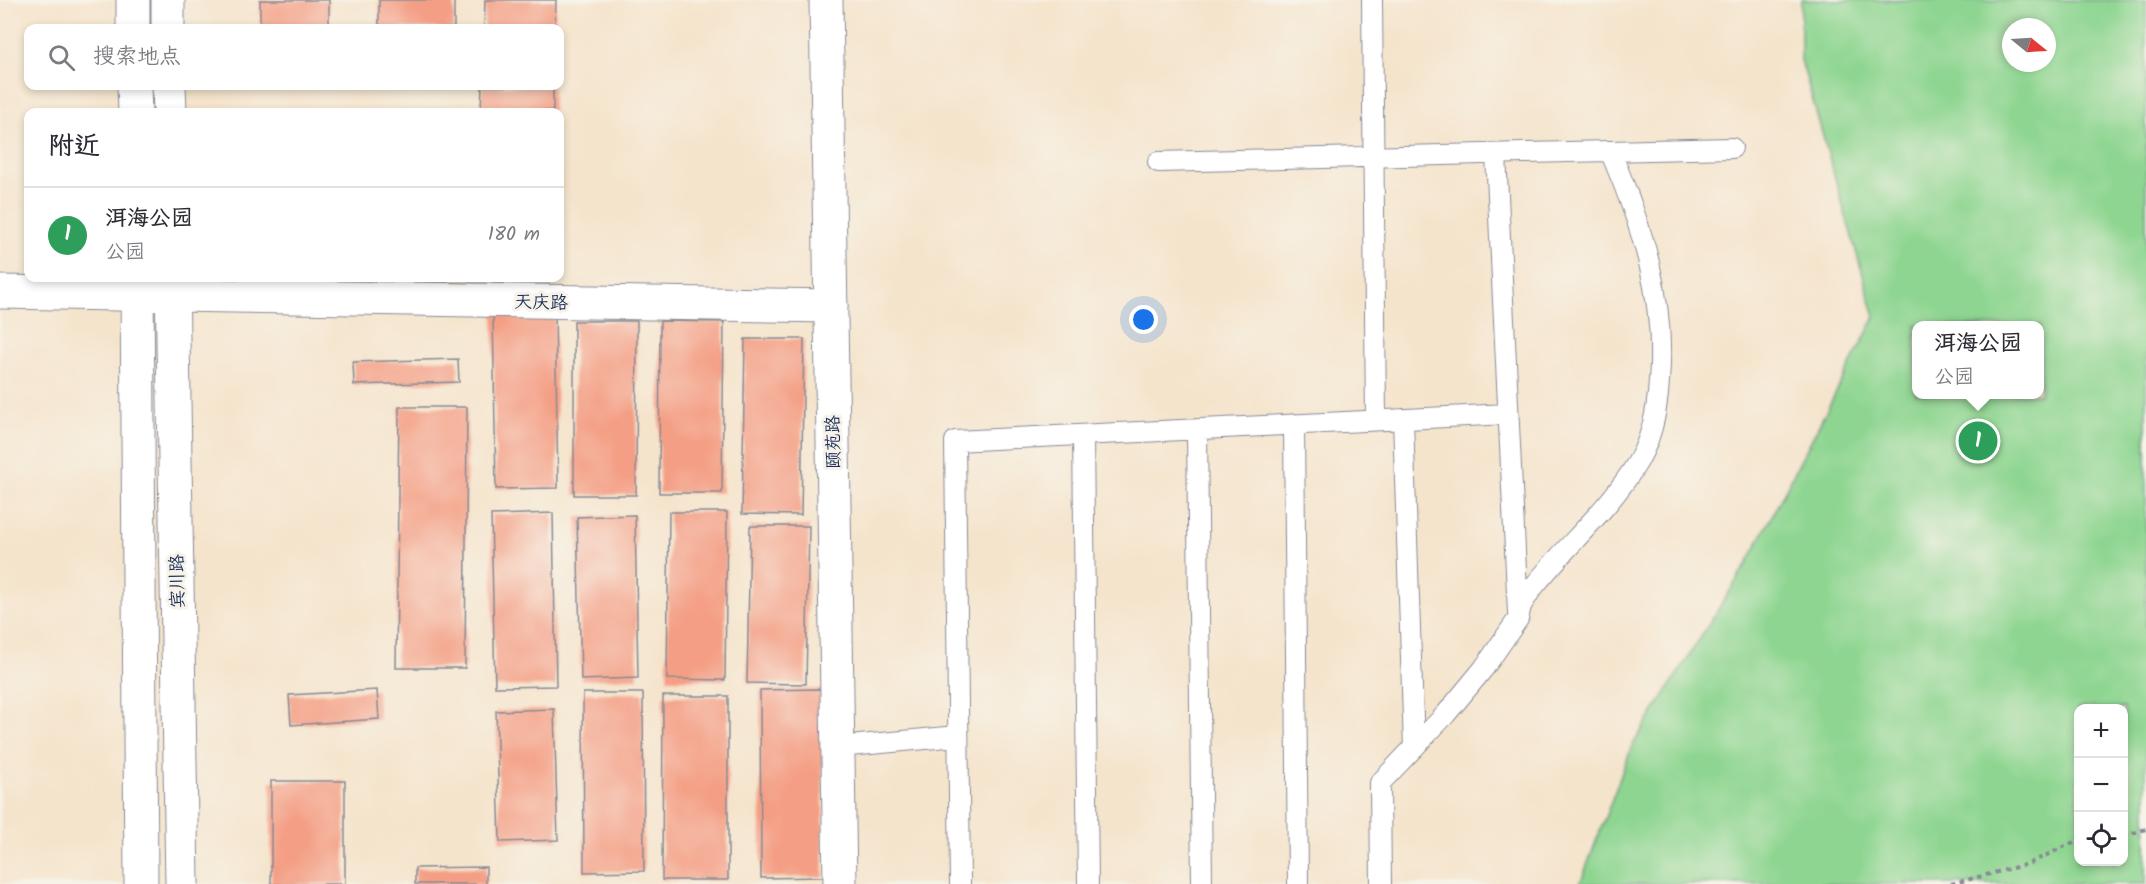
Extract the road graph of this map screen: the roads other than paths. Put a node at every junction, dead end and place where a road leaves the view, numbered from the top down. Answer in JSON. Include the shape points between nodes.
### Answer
{"nodes":[{"id":1,"x":133,"y":0,"type":"edge"},
{"id":2,"x":168,"y":0,"type":"edge"},
{"id":3,"x":826,"y":0,"type":"edge"},
{"id":4,"x":1372,"y":0,"type":"edge"},
{"id":5,"x":134,"y":24,"type":"edge"},
{"id":6,"x":168,"y":24,"type":"edge"},
{"id":7,"x":134,"y":90,"type":"edge"},
{"id":8,"x":169,"y":90,"type":"edge"},
{"id":9,"x":135,"y":108,"type":"edge"},
{"id":10,"x":170,"y":108,"type":"edge"},
{"id":11,"x":1732,"y":148,"type":"dead end"},
{"id":12,"x":1610,"y":151,"type":"junction"},
{"id":13,"x":1496,"y":154,"type":"junction"},
{"id":14,"x":1374,"y":157,"type":"junction"},
{"id":15,"x":1158,"y":162,"type":"dead end"},
{"id":16,"x":137,"y":286,"type":"edge"},
{"id":17,"x":172,"y":286,"type":"edge"},
{"id":18,"x":0,"y":292,"type":"edge"},
{"id":19,"x":831,"y":306,"type":"junction"},
{"id":20,"x":1508,"y":414,"type":"junction"},
{"id":21,"x":1403,"y":419,"type":"junction"},
{"id":22,"x":1376,"y":420,"type":"junction"},
{"id":23,"x":1294,"y":424,"type":"junction"},
{"id":24,"x":1197,"y":429,"type":"junction"},
{"id":25,"x":1083,"y":435,"type":"junction"},
{"id":26,"x":1518,"y":619,"type":"junction"},
{"id":27,"x":958,"y":736,"type":"junction"},
{"id":28,"x":838,"y":747,"type":"junction"},
{"id":29,"x":1414,"y":748,"type":"junction"},
{"id":30,"x":141,"y":884,"type":"edge"},
{"id":31,"x":182,"y":884,"type":"edge"},
{"id":32,"x":840,"y":884,"type":"edge"},
{"id":33,"x":960,"y":884,"type":"edge"},
{"id":34,"x":1088,"y":884,"type":"edge"},
{"id":35,"x":1202,"y":884,"type":"edge"},
{"id":36,"x":1298,"y":884,"type":"edge"},
{"id":37,"x":1381,"y":884,"type":"edge"}],
"edges":[{"from":1,"to":5,"type":"street"},
{"from":2,"to":6,"type":"street"},
{"from":3,"to":19,"type":"street","name":"颐苑路"},
{"from":4,"to":14,"type":"lane"},
{"from":7,"to":9,"type":"street"},
{"from":8,"to":10,"type":"street"},
{"from":11,"to":12,"type":"lane"},
{"from":12,"to":13,"type":"lane"},
{"from":12,"to":26,"type":"lane","via":[[1638,222],[1657,296],[1661,358],[1654,422],[1631,472],[1546,570],[1521,606]]},
{"from":13,"to":14,"type":"lane"},
{"from":13,"to":20,"type":"lane"},
{"from":14,"to":15,"type":"lane"},
{"from":14,"to":22,"type":"lane"},
{"from":16,"to":17,"type":"street","name":"天庆路"},
{"from":16,"to":18,"type":"street","name":"天庆路"},
{"from":16,"to":30,"type":"street"},
{"from":17,"to":19,"type":"street","name":"天庆路"},
{"from":17,"to":31,"type":"street","name":"宾川路"},
{"from":19,"to":28,"type":"street","name":"颐苑路"},
{"from":20,"to":21,"type":"lane"},
{"from":20,"to":26,"type":"lane"},
{"from":21,"to":22,"type":"lane"},
{"from":21,"to":29,"type":"lane"},
{"from":22,"to":23,"type":"lane"},
{"from":23,"to":24,"type":"lane"},
{"from":23,"to":36,"type":"lane"},
{"from":24,"to":25,"type":"lane"},
{"from":24,"to":35,"type":"lane"},
{"from":25,"to":27,"type":"lane","via":[[955,441]]},
{"from":25,"to":34,"type":"lane"},
{"from":26,"to":29,"type":"lane","via":[[1484,668]]},
{"from":27,"to":28,"type":"lane"},
{"from":27,"to":33,"type":"lane"},
{"from":28,"to":32,"type":"street","name":"颐苑路"},
{"from":29,"to":37,"type":"lane","via":[[1380,783]]}]}
